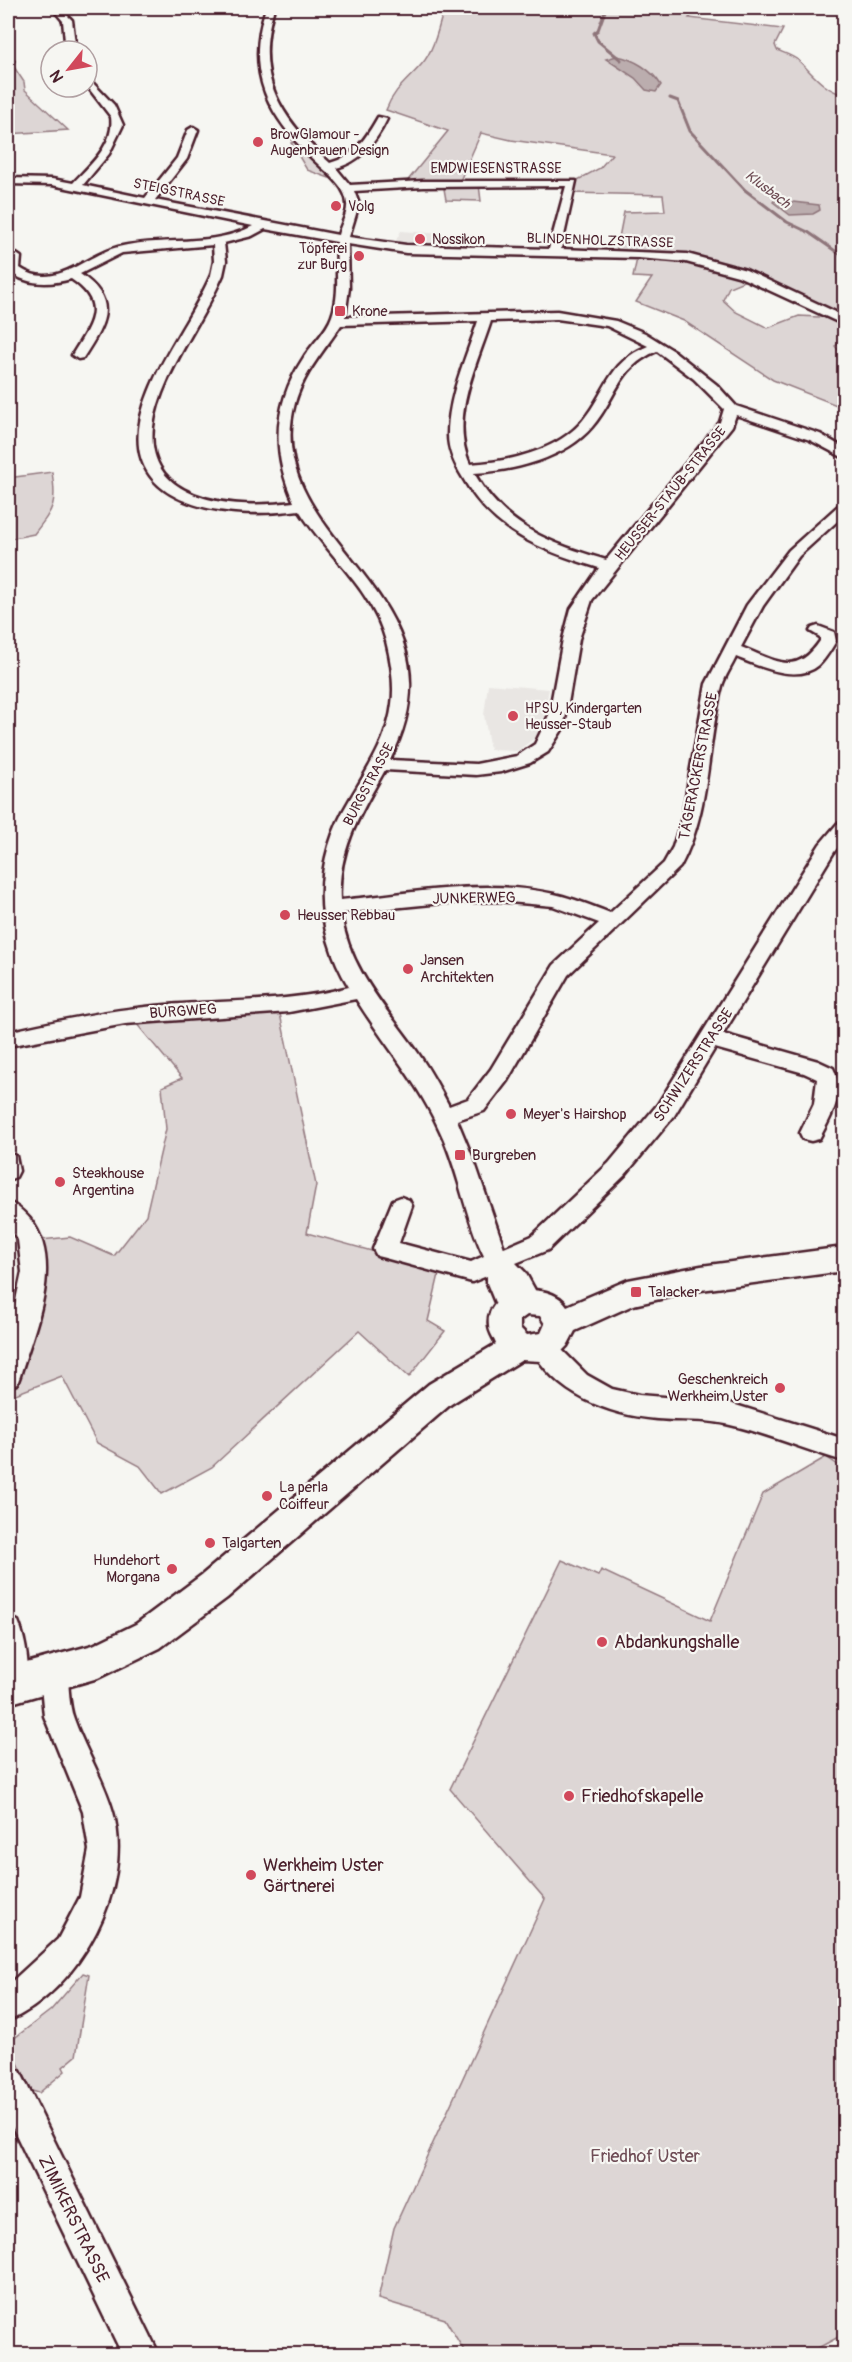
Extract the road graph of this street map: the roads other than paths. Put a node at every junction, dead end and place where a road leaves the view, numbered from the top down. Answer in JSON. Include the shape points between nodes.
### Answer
{"nodes":[{"id":1,"x":56,"y":8,"type":"edge"},
{"id":2,"x":270,"y":8,"type":"edge"},
{"id":3,"x":69,"y":39,"type":"edge"},
{"id":4,"x":99,"y":95,"type":"edge"},
{"id":5,"x":382,"y":119,"type":"dead end"},
{"id":6,"x":193,"y":130,"type":"dead end"},
{"id":7,"x":328,"y":167,"type":"junction"},
{"id":8,"x":8,"y":181,"type":"edge"},
{"id":9,"x":75,"y":187,"type":"junction"},
{"id":10,"x":348,"y":188,"type":"junction"},
{"id":11,"x":148,"y":201,"type":"junction"},
{"id":12,"x":264,"y":225,"type":"junction"},
{"id":13,"x":343,"y":239,"type":"junction"},
{"id":14,"x":218,"y":240,"type":"junction"},
{"id":15,"x":554,"y":253,"type":"junction"},
{"id":16,"x":15,"y":257,"type":"dead end"},
{"id":17,"x":70,"y":273,"type":"junction"},
{"id":18,"x":486,"y":317,"type":"junction"},
{"id":19,"x":844,"y":320,"type":"edge"},
{"id":20,"x":336,"y":321,"type":"junction"},
{"id":21,"x":656,"y":347,"type":"junction"},
{"id":22,"x":78,"y":355,"type":"dead end"},
{"id":23,"x":731,"y":409,"type":"junction"},
{"id":24,"x":844,"y":454,"type":"edge"},
{"id":25,"x":465,"y":469,"type":"junction"},
{"id":26,"x":302,"y":505,"type":"junction"},
{"id":27,"x":840,"y":517,"type":"edge"},
{"id":28,"x":610,"y":566,"type":"junction"},
{"id":29,"x":818,"y":631,"type":"dead end"},
{"id":30,"x":734,"y":650,"type":"junction"},
{"id":31,"x":380,"y":764,"type":"junction"},
{"id":32,"x":844,"y":828,"type":"edge"},
{"id":33,"x":330,"y":908,"type":"junction"},
{"id":34,"x":614,"y":921,"type":"junction"},
{"id":35,"x":360,"y":991,"type":"junction"},
{"id":36,"x":8,"y":1039,"type":"edge"},
{"id":37,"x":712,"y":1039,"type":"junction"},
{"id":38,"x":444,"y":1116,"type":"junction"},
{"id":39,"x":811,"y":1133,"type":"dead end"},
{"id":40,"x":8,"y":1162,"type":"edge"},
{"id":41,"x":8,"y":1171,"type":"edge"},
{"id":42,"x":401,"y":1206,"type":"dead end"},
{"id":43,"x":8,"y":1211,"type":"edge"},
{"id":44,"x":844,"y":1259,"type":"edge"},
{"id":45,"x":499,"y":1262,"type":"junction"},
{"id":46,"x":531,"y":1323,"type":"junction"},
{"id":47,"x":8,"y":1376,"type":"edge"},
{"id":48,"x":844,"y":1450,"type":"edge"},
{"id":49,"x":8,"y":1630,"type":"edge"},
{"id":50,"x":54,"y":1675,"type":"junction"},
{"id":51,"x":11,"y":1685,"type":"edge"},
{"id":52,"x":8,"y":2005,"type":"edge"},
{"id":53,"x":8,"y":2083,"type":"edge"},
{"id":54,"x":141,"y":2355,"type":"edge"}],
"edges":[{"from":1,"to":3,"type":"street","via":[[67,20]]},
{"from":2,"to":7,"type":"street","via":[[260,49],[267,83],[282,120]]},
{"from":4,"to":9,"type":"street","via":[[119,126],[114,140]]},
{"from":5,"to":7,"type":"street","via":[[374,137],[349,162]]},
{"from":6,"to":11,"type":"street","via":[[182,159]]},
{"from":7,"to":10,"type":"street"},
{"from":8,"to":9,"type":"street","name":"STEIGSTRASSE","via":[[36,180]]},
{"from":9,"to":11,"type":"street","name":"STEIGSTRASSE"},
{"from":10,"to":13,"type":"street","name":"BURGSTRASSE","via":[[353,204]]},
{"from":10,"to":15,"type":"street","name":"EMDWIESENSTRASSE","via":[[435,183],[572,183]]},
{"from":11,"to":12,"type":"street","name":"STEIGSTRASSE"},
{"from":12,"to":13,"type":"street","name":"STEIGSTRASSE"},
{"from":12,"to":14,"type":"street","via":[[248,234]]},
{"from":13,"to":15,"type":"street","name":"BLINDENHOLZSTRASSE","via":[[426,251]]},
{"from":13,"to":20,"type":"street","name":"BURGSTRASSE","via":[[343,296]]},
{"from":14,"to":17,"type":"street","via":[[121,250],[89,261]]},
{"from":14,"to":26,"type":"street","via":[[219,267],[202,310],[148,410],[146,452],[160,482],[182,495],[212,503],[265,508]]},
{"from":15,"to":19,"type":"street","name":"BLINDENHOLZSTRASSE","via":[[665,255],[709,262],[753,277]]},
{"from":16,"to":17,"type":"street","via":[[14,269],[29,277]]},
{"from":17,"to":22,"type":"street","via":[[98,295],[102,308]]},
{"from":18,"to":20,"type":"street","name":"HEUSSER-STAUB-STRASSE"},
{"from":18,"to":21,"type":"street","name":"HEUSSER-STAUB-STRASSE","via":[[584,317],[631,330]]},
{"from":18,"to":25,"type":"street","via":[[461,395],[455,432],[457,452]]},
{"from":20,"to":26,"type":"street","name":"BURGSTRASSE","via":[[301,372],[286,414],[286,458]]},
{"from":21,"to":23,"type":"street","name":"HEUSSER-STAUB-STRASSE","via":[[712,385]]},
{"from":21,"to":25,"type":"street","via":[[622,365],[587,424],[571,438],[516,461],[488,469]]},
{"from":23,"to":24,"type":"street","via":[[815,437]]},
{"from":23,"to":28,"type":"street","name":"HEUSSER-STAUB-STRASSE","via":[[727,423]]},
{"from":25,"to":28,"type":"street","via":[[475,490],[507,525],[563,552]]},
{"from":26,"to":31,"type":"street","name":"BURGSTRASSE","via":[[375,598],[397,649],[402,692],[398,716]]},
{"from":27,"to":30,"type":"street","name":"TÄGERACKERSTRASSE","via":[[794,553],[754,605]]},
{"from":28,"to":31,"type":"street","name":"HEUSSER-STAUB-STRASSE","via":[[580,608],[553,732],[538,750],[494,769],[448,770]]},
{"from":29,"to":30,"type":"street","via":[[828,635],[828,641],[814,660],[799,668]]},
{"from":30,"to":34,"type":"street","name":"TÄGERACKERSTRASSE","via":[[714,684],[691,818],[682,847],[671,867]]},
{"from":31,"to":33,"type":"street","name":"BURGSTRASSE","via":[[339,841],[331,870]]},
{"from":32,"to":37,"type":"street","name":"SCHWIZERSTRASSE","via":[[827,848]]},
{"from":33,"to":34,"type":"street","name":"JUNKERWEG","via":[[496,895],[553,900]]},
{"from":33,"to":35,"type":"street","name":"BURGSTRASSE","via":[[341,953]]},
{"from":34,"to":38,"type":"street","name":"TÄGERACKERSTRASSE","via":[[561,970],[500,1075],[476,1105]]},
{"from":35,"to":36,"type":"street","name":"BURGWEG","via":[[342,997],[278,1004],[119,1017]]},
{"from":35,"to":38,"type":"street","name":"BURGSTRASSE","via":[[406,1053]]},
{"from":37,"to":39,"type":"street","via":[[825,1074],[828,1083],[820,1116]]},
{"from":37,"to":45,"type":"street","name":"SCHWIZERSTRASSE","via":[[666,1110],[617,1170],[540,1243]]},
{"from":38,"to":45,"type":"street","name":"BURGSTRASSE"},
{"from":40,"to":41,"type":"street"},
{"from":42,"to":45,"type":"street","name":"SCHWIZERSTRASSE","via":[[384,1249],[472,1272]]},
{"from":43,"to":47,"type":"street","via":[[31,1241],[34,1270]]},
{"from":44,"to":46,"type":"main road","via":[[701,1278],[628,1293]]},
{"from":45,"to":46,"type":"street","name":"BURGSTRASSE","via":[[499,1283]]},
{"from":46,"to":48,"type":"street","name":"BURGSTRASSE","via":[[561,1372],[598,1394],[654,1408],[725,1413]]},
{"from":46,"to":50,"type":"main road","via":[[215,1586],[148,1636],[98,1661]]},
{"from":49,"to":51,"type":"street"},
{"from":50,"to":51,"type":"main road"},
{"from":50,"to":52,"type":"street","via":[[58,1716],[98,1812],[104,1850],[95,1900],[69,1950]]},
{"from":53,"to":54,"type":"street","name":"ZIMIKERSTRASSE"}]}
